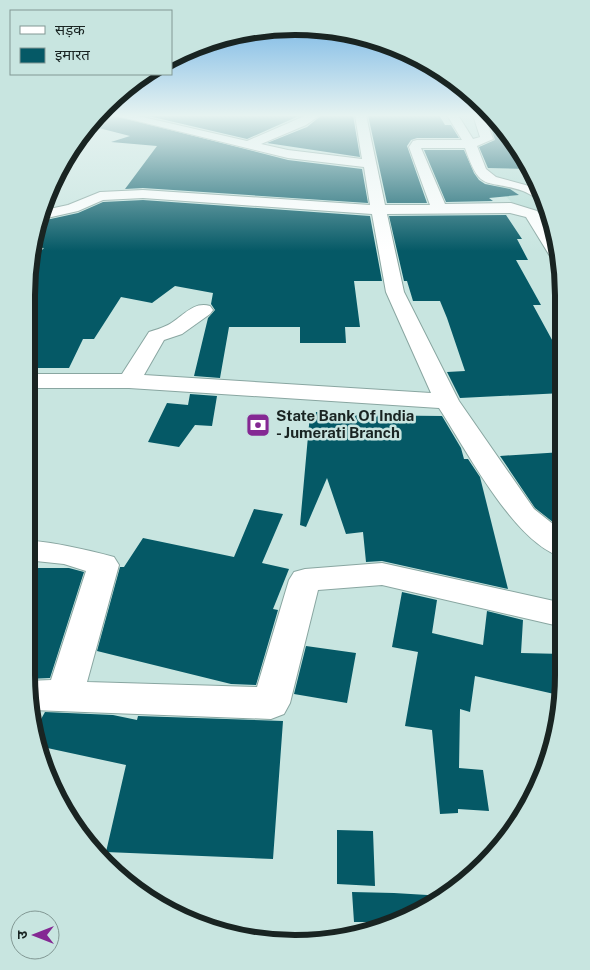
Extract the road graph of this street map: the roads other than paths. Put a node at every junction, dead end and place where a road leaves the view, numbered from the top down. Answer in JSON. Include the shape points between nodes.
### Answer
{"nodes":[{"id":1,"x":338,"y":160,"type":"edge"},
{"id":2,"x":367,"y":160,"type":"edge"},
{"id":3,"x":420,"y":160,"type":"edge"},
{"id":4,"x":476,"y":160,"type":"edge"},
{"id":5,"x":368,"y":164,"type":"junction"},
{"id":6,"x":480,"y":171,"type":"junction"},
{"id":7,"x":515,"y":171,"type":"dead end"},
{"id":8,"x":532,"y":190,"type":"edge"},
{"id":9,"x":439,"y":209,"type":"junction"},
{"id":10,"x":378,"y":210,"type":"junction"},
{"id":11,"x":48,"y":214,"type":"edge"},
{"id":12,"x":549,"y":242,"type":"edge"},
{"id":13,"x":202,"y":310,"type":"dead end"},
{"id":14,"x":35,"y":381,"type":"edge"},
{"id":15,"x":129,"y":381,"type":"junction"},
{"id":16,"x":448,"y":401,"type":"junction"},
{"id":17,"x":555,"y":541,"type":"edge"},
{"id":18,"x":35,"y":551,"type":"edge"},
{"id":19,"x":555,"y":613,"type":"edge"},
{"id":20,"x":36,"y":695,"type":"edge"},
{"id":21,"x":65,"y":696,"type":"junction"}],
"edges":[{"from":1,"to":5,"type":"street"},
{"from":2,"to":5,"type":"street"},
{"from":3,"to":9,"type":"street"},
{"from":4,"to":6,"type":"street"},
{"from":5,"to":10,"type":"street"},
{"from":6,"to":7,"type":"street"},
{"from":6,"to":8,"type":"street","via":[[491,180]]},
{"from":9,"to":10,"type":"street"},
{"from":9,"to":12,"type":"street","via":[[524,210],[532,214]]},
{"from":10,"to":11,"type":"street","via":[[142,194],[100,196],[73,208]]},
{"from":10,"to":16,"type":"street","via":[[395,292]]},
{"from":13,"to":15,"type":"street","via":[[176,330],[156,336]]},
{"from":14,"to":15,"type":"street"},
{"from":15,"to":16,"type":"street"},
{"from":16,"to":17,"type":"street","via":[[524,516]]},
{"from":18,"to":21,"type":"street","via":[[64,554],[103,565]]},
{"from":19,"to":21,"type":"street","via":[[382,574],[305,580],[271,703]]},
{"from":20,"to":21,"type":"street"}]}
